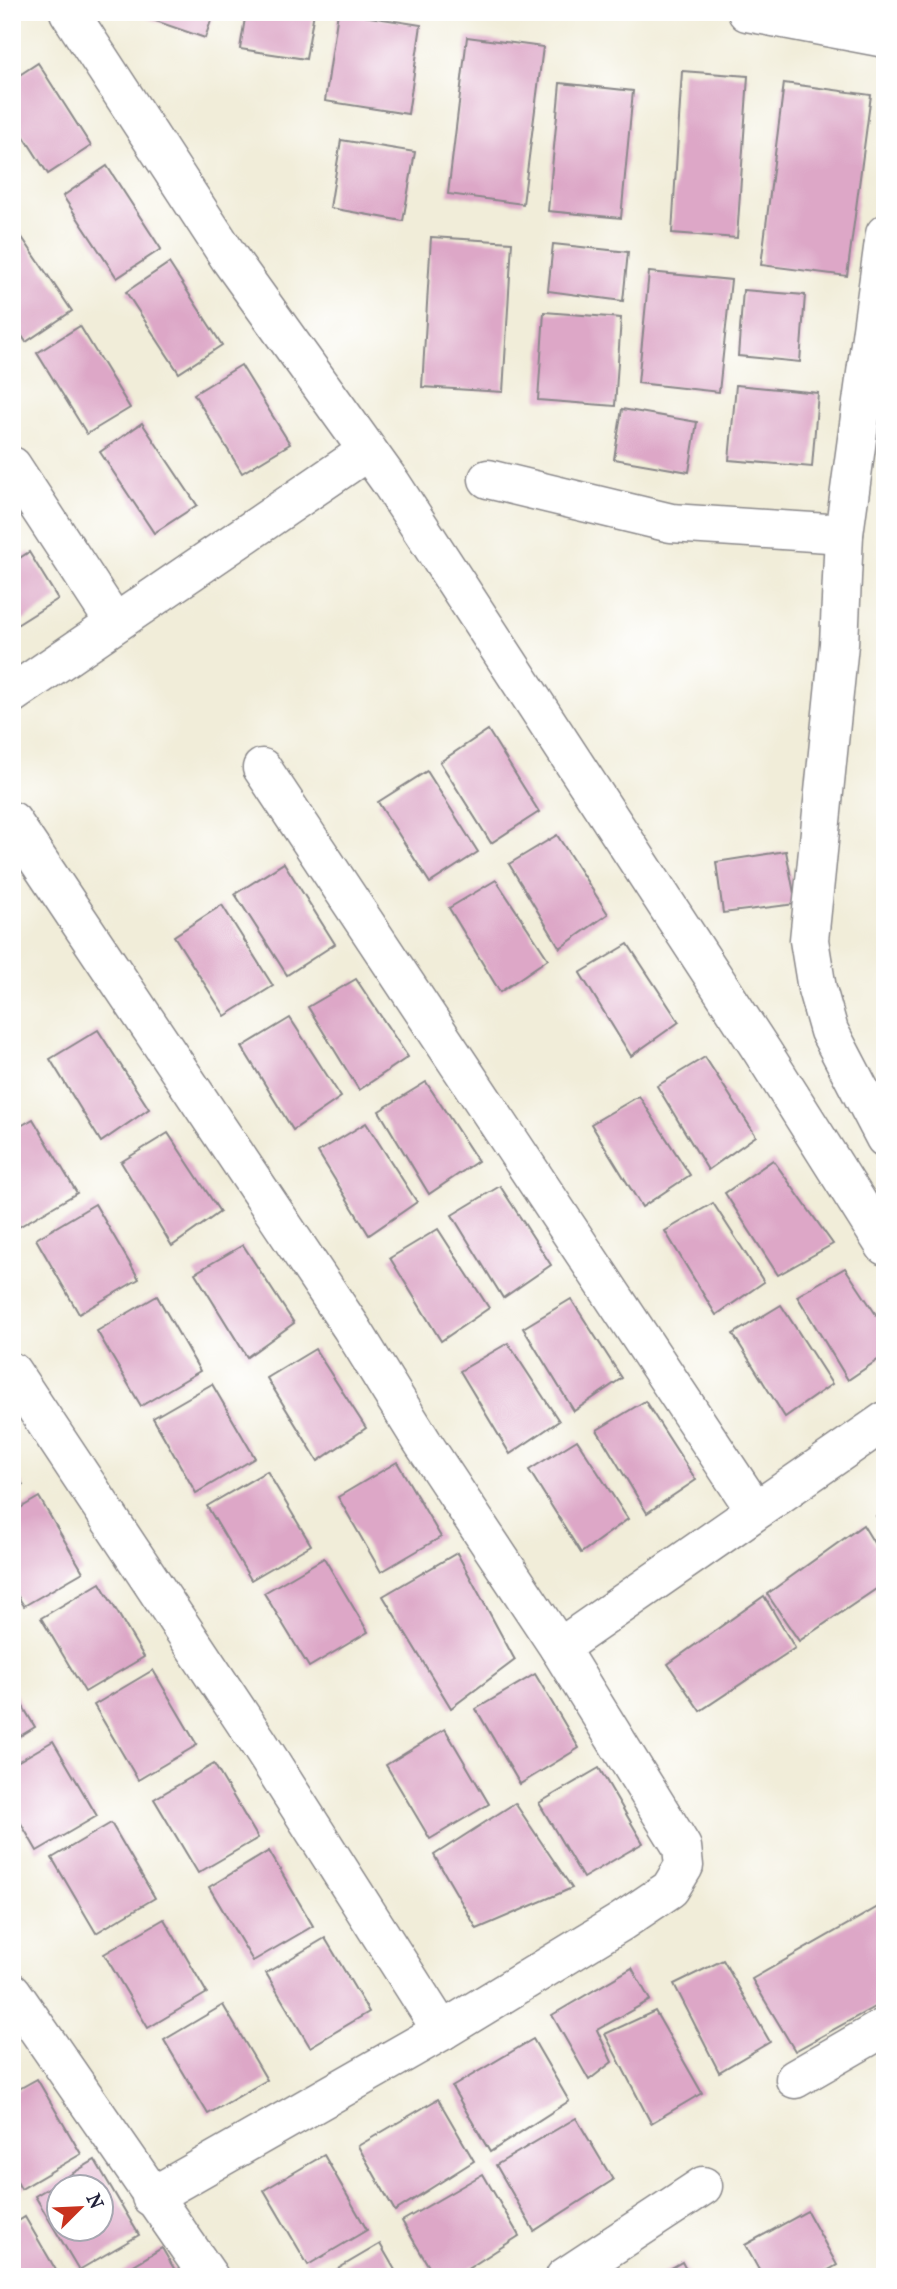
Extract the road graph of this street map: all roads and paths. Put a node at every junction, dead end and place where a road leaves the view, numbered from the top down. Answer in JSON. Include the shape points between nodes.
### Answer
{"nodes":[{"id":1,"x":69,"y":12,"type":"edge"},
{"id":2,"x":747,"y":12,"type":"edge"},
{"id":3,"x":885,"y":38,"type":"edge"},
{"id":4,"x":885,"y":234,"type":"edge"},
{"id":5,"x":366,"y":452,"type":"junction"},
{"id":6,"x":12,"y":466,"type":"edge"},
{"id":7,"x":488,"y":479,"type":"dead end"},
{"id":8,"x":844,"y":534,"type":"junction"},
{"id":9,"x":114,"y":622,"type":"junction"},
{"id":10,"x":12,"y":694,"type":"edge"},
{"id":11,"x":262,"y":768,"type":"dead end"},
{"id":12,"x":12,"y":821,"type":"edge"},
{"id":13,"x":885,"y":1138,"type":"edge"},
{"id":14,"x":885,"y":1246,"type":"edge"},
{"id":15,"x":12,"y":1372,"type":"edge"},
{"id":16,"x":885,"y":1421,"type":"edge"},
{"id":17,"x":755,"y":1510,"type":"junction"},
{"id":18,"x":559,"y":1648,"type":"junction"},
{"id":19,"x":12,"y":1992,"type":"edge"},
{"id":20,"x":885,"y":2027,"type":"edge"},
{"id":21,"x":442,"y":2031,"type":"junction"},
{"id":22,"x":24,"y":2037,"type":"edge"},
{"id":23,"x":795,"y":2079,"type":"dead end"},
{"id":24,"x":703,"y":2186,"type":"dead end"},
{"id":25,"x":151,"y":2197,"type":"junction"},
{"id":26,"x":209,"y":2277,"type":"edge"},
{"id":27,"x":565,"y":2277,"type":"edge"}],
"edges":[{"from":1,"to":5,"type":"street","via":[[230,258]]},
{"from":2,"to":3,"type":"street"},
{"from":4,"to":8,"type":"street"},
{"from":5,"to":9,"type":"street"},
{"from":5,"to":14,"type":"street","via":[[391,483]]},
{"from":6,"to":9,"type":"street"},
{"from":7,"to":8,"type":"street","via":[[671,523]]},
{"from":8,"to":13,"type":"street","via":[[839,644],[809,940],[830,1031]]},
{"from":9,"to":10,"type":"street"},
{"from":11,"to":17,"type":"street"},
{"from":12,"to":18,"type":"street"},
{"from":15,"to":21,"type":"street","via":[[236,1708]]},
{"from":16,"to":17,"type":"street"},
{"from":17,"to":18,"type":"street"},
{"from":18,"to":21,"type":"street","via":[[682,1847],[684,1866],[670,1889]]},
{"from":19,"to":22,"type":"street"},
{"from":20,"to":23,"type":"street"},
{"from":21,"to":25,"type":"street"},
{"from":22,"to":25,"type":"street"},
{"from":24,"to":27,"type":"street"},
{"from":25,"to":26,"type":"street"}]}
